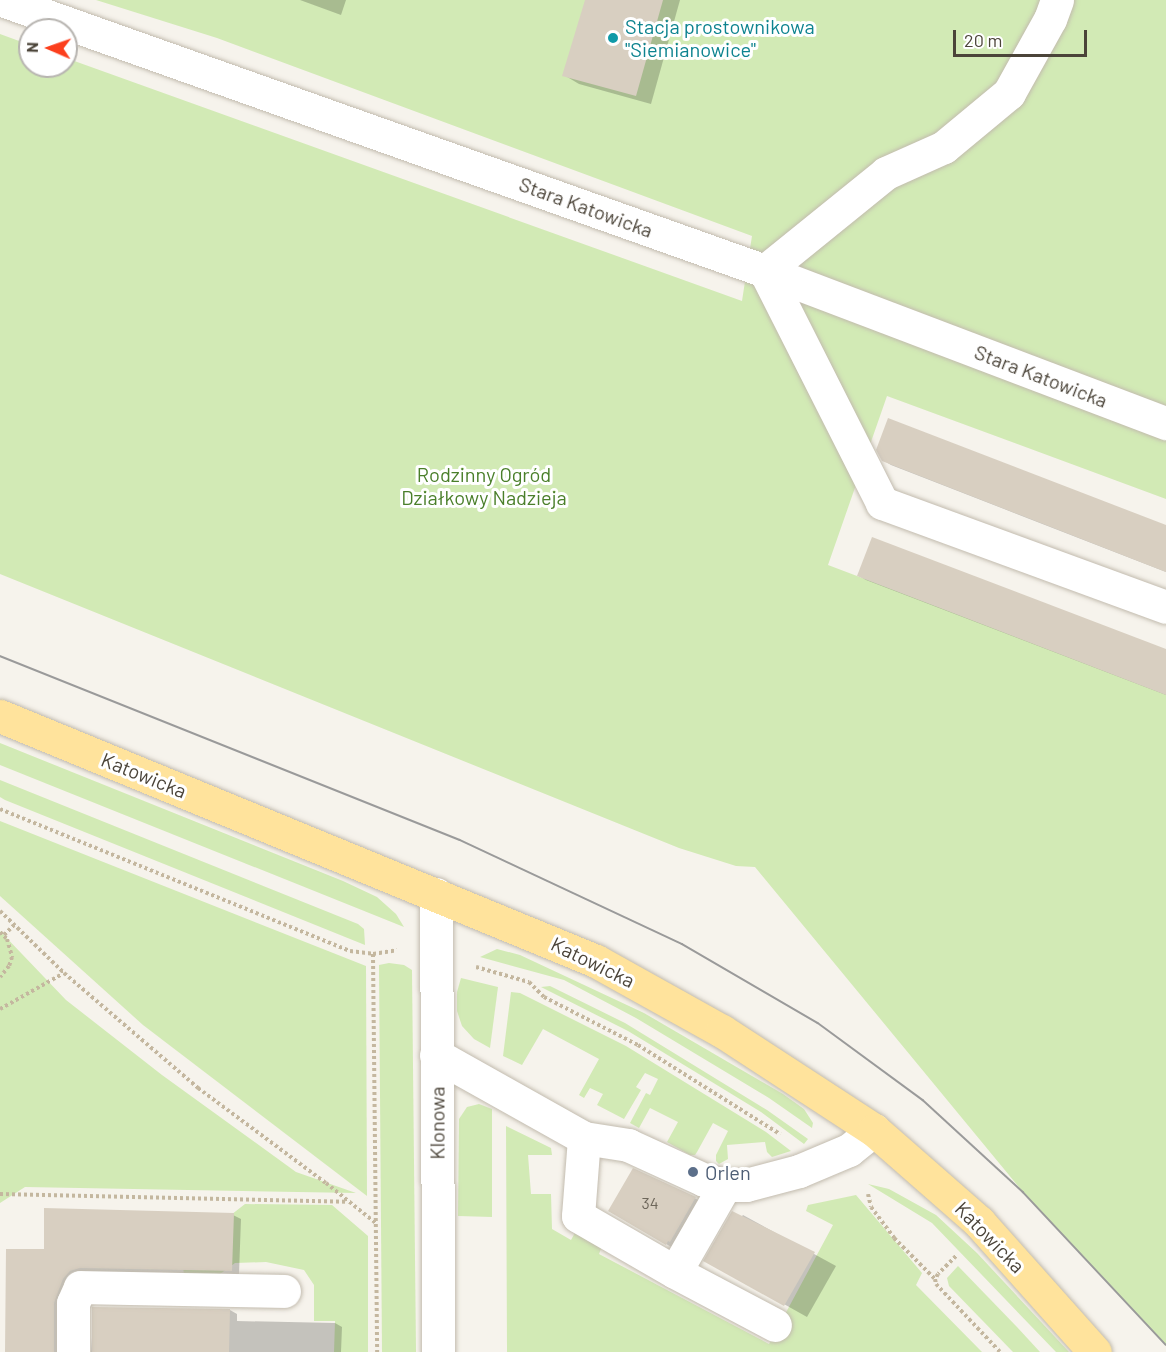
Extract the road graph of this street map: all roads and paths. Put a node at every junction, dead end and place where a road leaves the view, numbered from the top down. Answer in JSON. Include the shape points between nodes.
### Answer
{"nodes":[{"id":1,"x":2,"y":0,"type":"edge"},
{"id":2,"x":1057,"y":0,"type":"edge"},
{"id":3,"x":765,"y":271,"type":"junction"},
{"id":4,"x":1166,"y":423,"type":"edge"},
{"id":5,"x":1166,"y":607,"type":"edge"},
{"id":6,"x":0,"y":716,"type":"edge"},
{"id":7,"x":0,"y":809,"type":"edge"},
{"id":8,"x":436,"y":894,"type":"junction"},
{"id":9,"x":0,"y":911,"type":"edge"},
{"id":10,"x":14,"y":925,"type":"junction"},
{"id":11,"x":2,"y":933,"type":"edge"},
{"id":12,"x":404,"y":948,"type":"dead end"},
{"id":13,"x":373,"y":954,"type":"junction"},
{"id":14,"x":469,"y":966,"type":"dead end"},
{"id":15,"x":64,"y":973,"type":"junction"},
{"id":16,"x":0,"y":977,"type":"edge"},
{"id":17,"x":0,"y":1009,"type":"edge"},
{"id":18,"x":436,"y":1055,"type":"junction"},
{"id":19,"x":873,"y":1130,"type":"junction"},
{"id":20,"x":584,"y":1138,"type":"junction"},
{"id":21,"x":818,"y":1164,"type":"junction"},
{"id":22,"x":724,"y":1185,"type":"junction"},
{"id":23,"x":0,"y":1194,"type":"edge"},
{"id":24,"x":868,"y":1194,"type":"dead end"},
{"id":25,"x":349,"y":1202,"type":"junction"},
{"id":26,"x":377,"y":1224,"type":"junction"},
{"id":27,"x":957,"y":1255,"type":"dead end"},
{"id":28,"x":675,"y":1272,"type":"junction"},
{"id":29,"x":935,"y":1279,"type":"junction"},
{"id":30,"x":284,"y":1291,"type":"dead end"},
{"id":31,"x":775,"y":1325,"type":"dead end"},
{"id":32,"x":73,"y":1352,"type":"edge"},
{"id":33,"x":377,"y":1352,"type":"edge"},
{"id":34,"x":438,"y":1352,"type":"edge"},
{"id":35,"x":1000,"y":1352,"type":"edge"},
{"id":36,"x":1095,"y":1352,"type":"edge"}],
"edges":[{"from":1,"to":3,"type":"street","name":"Stara Katowicka"},
{"from":2,"to":3,"type":"street","via":[[1009,93],[944,147],[886,173]]},
{"from":3,"to":4,"type":"street","name":"Stara Katowicka"},
{"from":3,"to":5,"type":"street","via":[[882,503]]},
{"from":6,"to":8,"type":"main road","name":"Katowicka"},
{"from":7,"to":13,"type":"path","via":[[350,951]]},
{"from":8,"to":18,"type":"street","name":"Klonowa"},
{"from":8,"to":19,"type":"main road","name":"Katowicka","via":[[596,961],[722,1031]]},
{"from":9,"to":10,"type":"path"},
{"from":10,"to":11,"type":"path"},
{"from":10,"to":15,"type":"path"},
{"from":11,"to":16,"type":"path","via":[[12,957]]},
{"from":12,"to":13,"type":"path"},
{"from":13,"to":26,"type":"path"},
{"from":14,"to":21,"type":"path","via":[[529,982],[544,996],[638,1045],[763,1121]]},
{"from":15,"to":17,"type":"path"},
{"from":15,"to":25,"type":"path","via":[[198,1088]]},
{"from":18,"to":20,"type":"street"},
{"from":18,"to":34,"type":"street","name":"Klonowa"},
{"from":19,"to":21,"type":"street","via":[[849,1150]]},
{"from":19,"to":36,"type":"main road","name":"Katowicka","via":[[979,1222]]},
{"from":20,"to":22,"type":"street","via":[[628,1145]]},
{"from":20,"to":28,"type":"street","via":[[578,1216]]},
{"from":21,"to":22,"type":"street","via":[[746,1185]]},
{"from":22,"to":28,"type":"street"},
{"from":23,"to":25,"type":"path"},
{"from":24,"to":29,"type":"path","via":[[871,1207],[906,1252]]},
{"from":25,"to":26,"type":"path"},
{"from":26,"to":33,"type":"path"},
{"from":27,"to":29,"type":"path"},
{"from":28,"to":31,"type":"street"},
{"from":29,"to":35,"type":"path"},
{"from":30,"to":32,"type":"street","via":[[80,1287],[73,1303]]}]}
